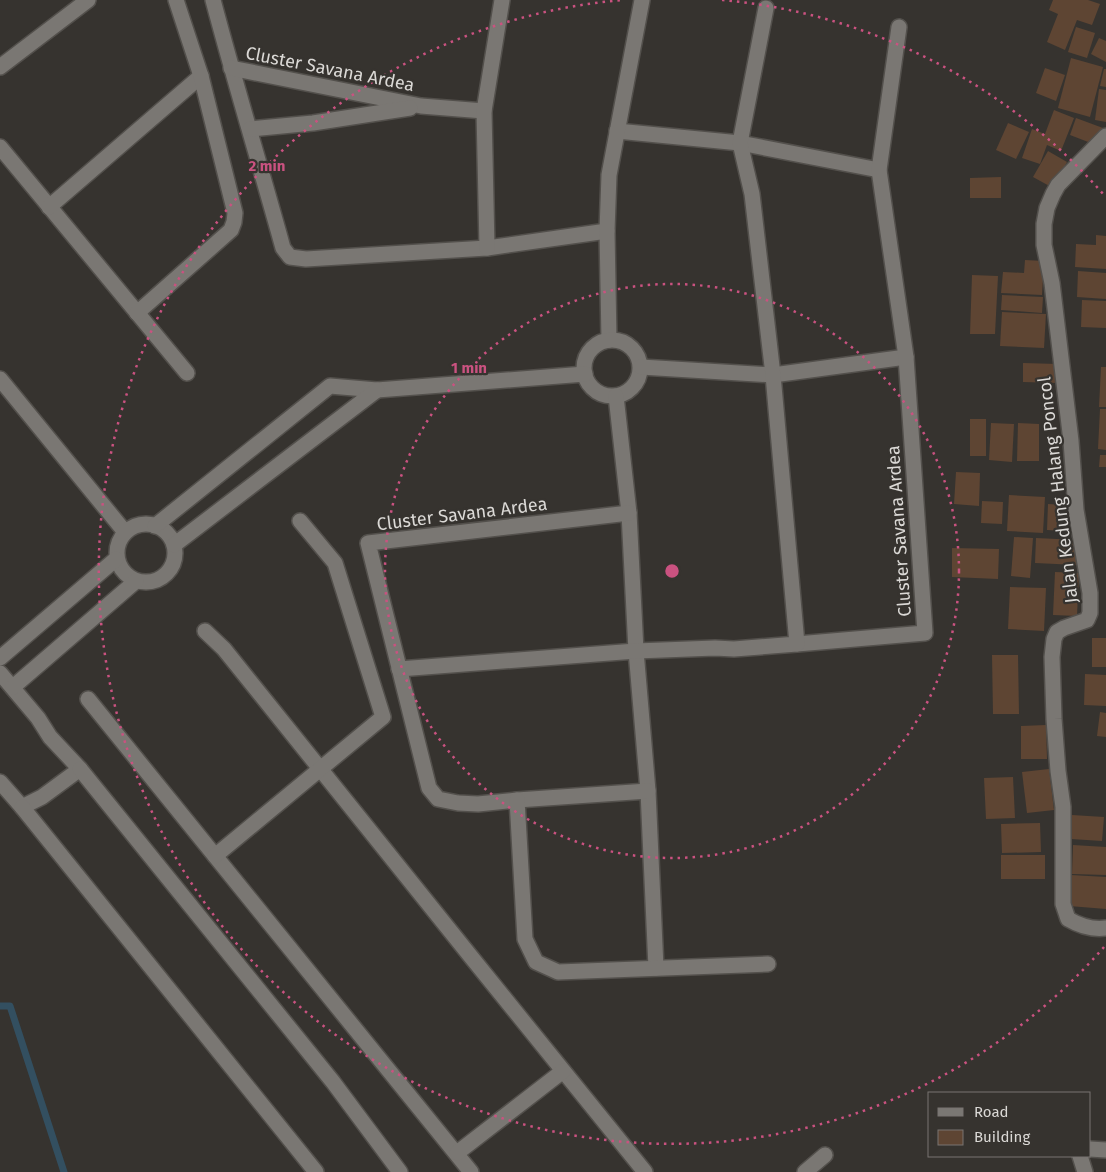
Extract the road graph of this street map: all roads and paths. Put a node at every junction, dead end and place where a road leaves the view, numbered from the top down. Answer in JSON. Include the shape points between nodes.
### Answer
{"nodes":[{"id":1,"x":88,"y":0,"type":"edge"},
{"id":2,"x":176,"y":0,"type":"edge"},
{"id":3,"x":213,"y":0,"type":"edge"},
{"id":4,"x":502,"y":0,"type":"edge"},
{"id":5,"x":642,"y":0,"type":"edge"},
{"id":6,"x":766,"y":8,"type":"dead end"},
{"id":7,"x":899,"y":27,"type":"dead end"},
{"id":8,"x":0,"y":67,"type":"edge"},
{"id":9,"x":231,"y":68,"type":"junction"},
{"id":10,"x":201,"y":76,"type":"junction"},
{"id":11,"x":421,"y":106,"type":"junction"},
{"id":12,"x":484,"y":111,"type":"junction"},
{"id":13,"x":250,"y":129,"type":"junction"},
{"id":14,"x":617,"y":131,"type":"junction"},
{"id":15,"x":1106,"y":136,"type":"edge"},
{"id":16,"x":740,"y":143,"type":"junction"},
{"id":17,"x":0,"y":147,"type":"edge"},
{"id":18,"x":879,"y":170,"type":"junction"},
{"id":19,"x":49,"y":207,"type":"junction"},
{"id":20,"x":607,"y":231,"type":"junction"},
{"id":21,"x":487,"y":248,"type":"junction"},
{"id":22,"x":137,"y":313,"type":"junction"},
{"id":23,"x":609,"y":340,"type":"junction"},
{"id":24,"x":906,"y":357,"type":"junction"},
{"id":25,"x":640,"y":368,"type":"junction"},
{"id":26,"x":187,"y":374,"type":"dead end"},
{"id":27,"x":585,"y":374,"type":"junction"},
{"id":28,"x":773,"y":375,"type":"junction"},
{"id":29,"x":0,"y":379,"type":"edge"},
{"id":30,"x":377,"y":390,"type":"junction"},
{"id":31,"x":616,"y":396,"type":"junction"},
{"id":32,"x":629,"y":513,"type":"junction"},
{"id":33,"x":300,"y":521,"type":"dead end"},
{"id":34,"x":155,"y":526,"type":"junction"},
{"id":35,"x":124,"y":532,"type":"junction"},
{"id":36,"x":174,"y":545,"type":"junction"},
{"id":37,"x":116,"y":559,"type":"junction"},
{"id":38,"x":136,"y":581,"type":"junction"},
{"id":39,"x":205,"y":631,"type":"dead end"},
{"id":40,"x":797,"y":644,"type":"junction"},
{"id":41,"x":636,"y":651,"type":"junction"},
{"id":42,"x":0,"y":658,"type":"edge"},
{"id":43,"x":399,"y":669,"type":"junction"},
{"id":44,"x":0,"y":673,"type":"edge"},
{"id":45,"x":13,"y":687,"type":"junction"},
{"id":46,"x":88,"y":699,"type":"dead end"},
{"id":47,"x":80,"y":769,"type":"junction"},
{"id":48,"x":320,"y":769,"type":"junction"},
{"id":49,"x":0,"y":782,"type":"edge"},
{"id":50,"x":648,"y":791,"type":"junction"},
{"id":51,"x":517,"y":800,"type":"junction"},
{"id":52,"x":22,"y":807,"type":"junction"},
{"id":53,"x":215,"y":856,"type":"junction"},
{"id":54,"x":1106,"y":928,"type":"edge"},
{"id":55,"x":768,"y":964,"type":"dead end"},
{"id":56,"x":656,"y":968,"type":"junction"},
{"id":57,"x":563,"y":1071,"type":"junction"},
{"id":58,"x":1091,"y":1149,"type":"edge"},
{"id":59,"x":1106,"y":1150,"type":"edge"},
{"id":60,"x":456,"y":1154,"type":"junction"},
{"id":61,"x":825,"y":1155,"type":"dead end"},
{"id":62,"x":1080,"y":1157,"type":"edge"},
{"id":63,"x":316,"y":1172,"type":"edge"},
{"id":64,"x":400,"y":1172,"type":"edge"},
{"id":65,"x":471,"y":1172,"type":"edge"},
{"id":66,"x":646,"y":1172,"type":"edge"},
{"id":67,"x":804,"y":1172,"type":"edge"},
{"id":68,"x":1085,"y":1172,"type":"edge"}],
"edges":[{"from":1,"to":8,"type":"street"},
{"from":2,"to":10,"type":"street"},
{"from":3,"to":9,"type":"street","name":"Cluster Savana Ardea"},
{"from":4,"to":12,"type":"street"},
{"from":5,"to":14,"type":"street"},
{"from":6,"to":16,"type":"street"},
{"from":7,"to":18,"type":"street","name":"Cluster Savana Ardea"},
{"from":9,"to":11,"type":"street","name":"Cluster Savana Ardea"},
{"from":9,"to":13,"type":"street","name":"Cluster Savana Ardea"},
{"from":10,"to":19,"type":"street"},
{"from":10,"to":22,"type":"street","via":[[235,213],[234,222],[231,230]]},
{"from":11,"to":12,"type":"street","name":"Cluster Savana Ardea"},
{"from":11,"to":13,"type":"street","name":"Cluster Savana Ardea"},
{"from":12,"to":21,"type":"street"},
{"from":13,"to":21,"type":"street","name":"Cluster Savana Ardea","via":[[283,248],[290,257],[306,259]]},
{"from":14,"to":16,"type":"street"},
{"from":14,"to":20,"type":"street","via":[[608,175]]},
{"from":15,"to":54,"type":"street","name":"Jalan Kedung Halang Poncol","via":[[1058,185],[1047,208],[1044,224],[1044,245],[1052,283],[1071,441],[1076,510],[1090,592],[1087,620],[1057,632],[1053,648],[1054,719],[1062,807],[1063,904],[1068,919],[1081,926]]},
{"from":16,"to":18,"type":"street"},
{"from":16,"to":28,"type":"street","via":[[752,194]]},
{"from":17,"to":19,"type":"street"},
{"from":18,"to":24,"type":"street","name":"Cluster Savana Ardea"},
{"from":19,"to":22,"type":"street"},
{"from":20,"to":21,"type":"street","name":"Cluster Savana Ardea"},
{"from":20,"to":23,"type":"street"},
{"from":22,"to":26,"type":"street"},
{"from":23,"to":25,"type":"street","via":[[619,341],[634,350]]},
{"from":23,"to":27,"type":"street","via":[[593,348],[587,356]]},
{"from":24,"to":28,"type":"street"},
{"from":24,"to":40,"type":"street","name":"Cluster Savana Ardea","via":[[925,634]]},
{"from":25,"to":28,"type":"street"},
{"from":25,"to":31,"type":"street","via":[[633,387]]},
{"from":27,"to":30,"type":"street"},
{"from":27,"to":31,"type":"street","via":[[587,382],[598,393]]},
{"from":28,"to":40,"type":"street"},
{"from":29,"to":35,"type":"street"},
{"from":30,"to":34,"type":"street","via":[[330,386]]},
{"from":30,"to":36,"type":"street"},
{"from":31,"to":32,"type":"street"},
{"from":32,"to":41,"type":"street"},
{"from":32,"to":43,"type":"street","name":"Cluster Savana Ardea","via":[[368,543]]},
{"from":33,"to":48,"type":"street","via":[[335,563],[383,717]]},
{"from":34,"to":35,"type":"street","via":[[142,524]]},
{"from":34,"to":36,"type":"street","via":[[166,532]]},
{"from":35,"to":37,"type":"street","via":[[116,549]]},
{"from":36,"to":38,"type":"street","via":[[174,563],[163,578],[154,582]]},
{"from":37,"to":38,"type":"street","via":[[120,569]]},
{"from":37,"to":42,"type":"street"},
{"from":38,"to":45,"type":"street"},
{"from":39,"to":48,"type":"street","via":[[224,649]]},
{"from":40,"to":41,"type":"street","name":"Cluster Savana Ardea"},
{"from":41,"to":43,"type":"street","name":"Cluster Savana Ardea"},
{"from":41,"to":50,"type":"street"},
{"from":43,"to":51,"type":"street","name":"Cluster Savana Ardea","via":[[429,788],[438,800],[478,804]]},
{"from":44,"to":45,"type":"street"},
{"from":45,"to":47,"type":"street","via":[[50,737]]},
{"from":46,"to":53,"type":"street"},
{"from":47,"to":52,"type":"street","via":[[42,797]]},
{"from":47,"to":64,"type":"street","via":[[332,1082]]},
{"from":48,"to":53,"type":"street"},
{"from":48,"to":57,"type":"street"},
{"from":49,"to":52,"type":"street"},
{"from":50,"to":51,"type":"street","name":"Cluster Savana Ardea"},
{"from":50,"to":56,"type":"street"},
{"from":51,"to":56,"type":"street","via":[[525,939],[536,962],[558,972]]},
{"from":52,"to":63,"type":"street"},
{"from":53,"to":60,"type":"street"},
{"from":55,"to":56,"type":"street"},
{"from":57,"to":60,"type":"street"},
{"from":57,"to":66,"type":"street"},
{"from":58,"to":59,"type":"street"},
{"from":60,"to":65,"type":"street"},
{"from":61,"to":67,"type":"street"},
{"from":62,"to":68,"type":"street"}]}
